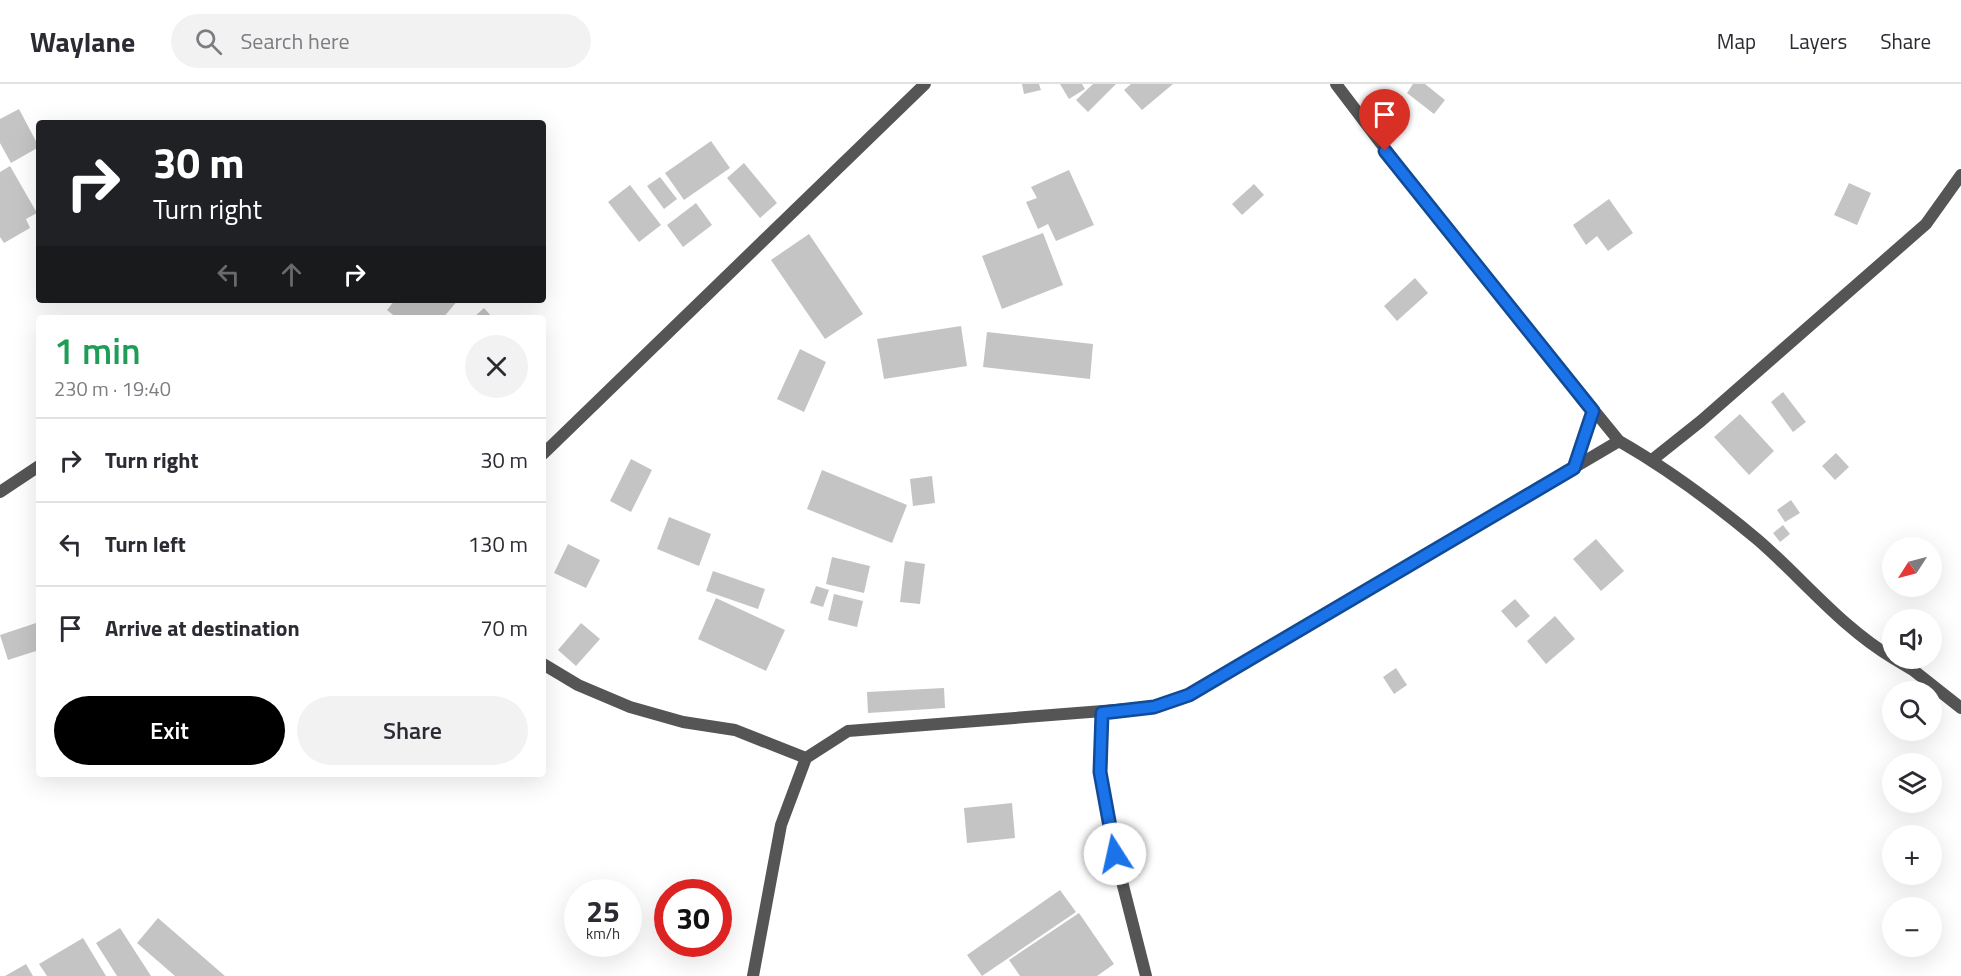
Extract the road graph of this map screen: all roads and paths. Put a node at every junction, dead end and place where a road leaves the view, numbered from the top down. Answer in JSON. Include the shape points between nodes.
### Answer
{"nodes":[{"id":1,"x":925,"y":84,"type":"edge"},
{"id":2,"x":1336,"y":84,"type":"edge"},
{"id":3,"x":1961,"y":175,"type":"edge"},
{"id":4,"x":1593,"y":411,"type":"junction"},
{"id":5,"x":1619,"y":441,"type":"junction"},
{"id":6,"x":546,"y":451,"type":"edge"},
{"id":7,"x":1652,"y":460,"type":"junction"},
{"id":8,"x":36,"y":468,"type":"edge"},
{"id":9,"x":1574,"y":468,"type":"junction"},
{"id":10,"x":0,"y":492,"type":"edge"},
{"id":11,"x":1882,"y":651,"type":"edge"},
{"id":12,"x":546,"y":666,"type":"edge"},
{"id":13,"x":1911,"y":669,"type":"edge"},
{"id":14,"x":1961,"y":708,"type":"edge"},
{"id":15,"x":1102,"y":713,"type":"junction"},
{"id":16,"x":806,"y":758,"type":"junction"},
{"id":17,"x":753,"y":976,"type":"edge"},
{"id":18,"x":1146,"y":976,"type":"edge"}],
"edges":[{"from":1,"to":6,"type":"street"},
{"from":2,"to":4,"type":"street","via":[[1443,225]]},
{"from":3,"to":7,"type":"street","via":[[1926,225]]},
{"from":4,"to":5,"type":"street"},
{"from":4,"to":9,"type":"street"},
{"from":5,"to":7,"type":"street"},
{"from":5,"to":9,"type":"street"},
{"from":7,"to":11,"type":"street","via":[[1758,541],[1863,638]]},
{"from":8,"to":10,"type":"street"},
{"from":9,"to":15,"type":"street","via":[[1189,695],[1154,707]]},
{"from":12,"to":16,"type":"street","via":[[578,685],[630,707],[683,722],[735,730]]},
{"from":13,"to":14,"type":"street"},
{"from":15,"to":16,"type":"street","via":[[848,730]]},
{"from":15,"to":18,"type":"street","via":[[1100,772],[1115,854]]},
{"from":16,"to":17,"type":"street","via":[[781,825]]}]}
